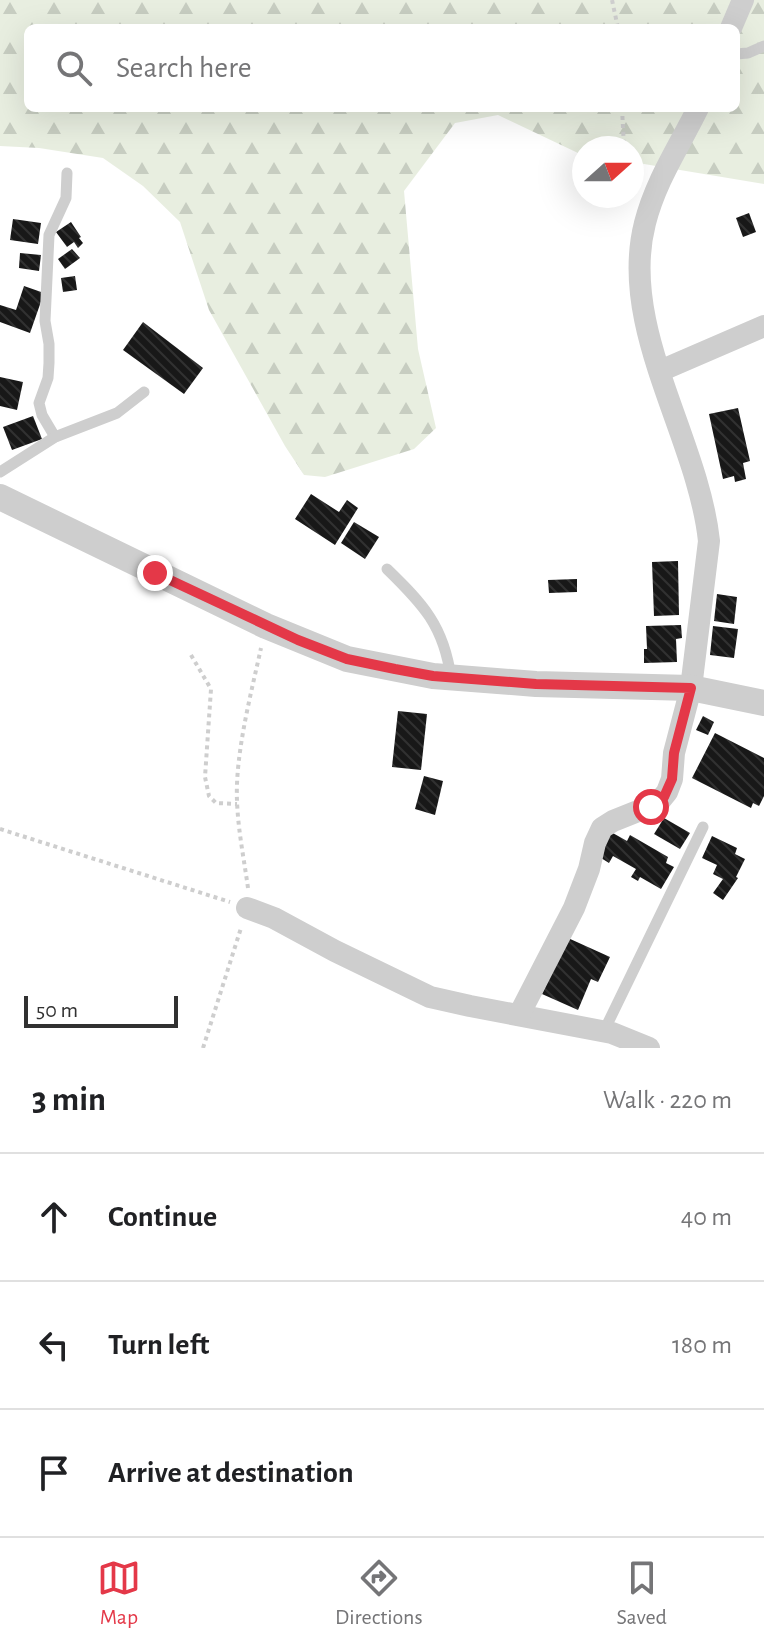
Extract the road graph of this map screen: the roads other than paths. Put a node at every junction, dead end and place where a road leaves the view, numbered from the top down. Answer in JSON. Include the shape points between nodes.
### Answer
{"nodes":[{"id":1,"x":743,"y":0,"type":"edge"},
{"id":2,"x":733,"y":24,"type":"edge"},
{"id":3,"x":764,"y":46,"type":"edge"},
{"id":4,"x":740,"y":54,"type":"edge"},
{"id":5,"x":696,"y":112,"type":"edge"},
{"id":6,"x":67,"y":173,"type":"dead end"},
{"id":7,"x":764,"y":326,"type":"edge"},
{"id":8,"x":660,"y":371,"type":"junction"},
{"id":9,"x":144,"y":392,"type":"dead end"},
{"id":10,"x":55,"y":437,"type":"junction"},
{"id":11,"x":0,"y":472,"type":"edge"},
{"id":12,"x":0,"y":497,"type":"edge"},
{"id":13,"x":387,"y":569,"type":"dead end"},
{"id":14,"x":451,"y":678,"type":"junction"},
{"id":15,"x":691,"y":688,"type":"junction"},
{"id":16,"x":764,"y":703,"type":"edge"},
{"id":17,"x":703,"y":827,"type":"dead end"},
{"id":18,"x":247,"y":908,"type":"road end"},
{"id":19,"x":519,"y":1015,"type":"junction"},
{"id":20,"x":604,"y":1031,"type":"junction"},
{"id":21,"x":649,"y":1048,"type":"edge"}],
"edges":[{"from":1,"to":2,"type":"street"},
{"from":3,"to":4,"type":"lane"},
{"from":5,"to":8,"type":"street","via":[[655,190],[638,264],[645,319]]},
{"from":6,"to":10,"type":"lane","via":[[66,198],[49,235],[49,363],[39,403]]},
{"from":7,"to":8,"type":"street"},
{"from":8,"to":15,"type":"street","via":[[699,484],[708,531]]},
{"from":9,"to":10,"type":"lane","via":[[117,413]]},
{"from":10,"to":11,"type":"lane"},
{"from":12,"to":14,"type":"street","via":[[266,626],[347,659]]},
{"from":13,"to":14,"type":"lane","via":[[421,603],[434,625],[448,655]]},
{"from":14,"to":15,"type":"street"},
{"from":15,"to":16,"type":"street"},
{"from":15,"to":19,"type":"street","via":[[667,792],[651,807],[602,828],[574,908]]},
{"from":17,"to":20,"type":"lane"},
{"from":18,"to":19,"type":"street","via":[[430,997]]},
{"from":19,"to":20,"type":"street"},
{"from":20,"to":21,"type":"street"}]}
